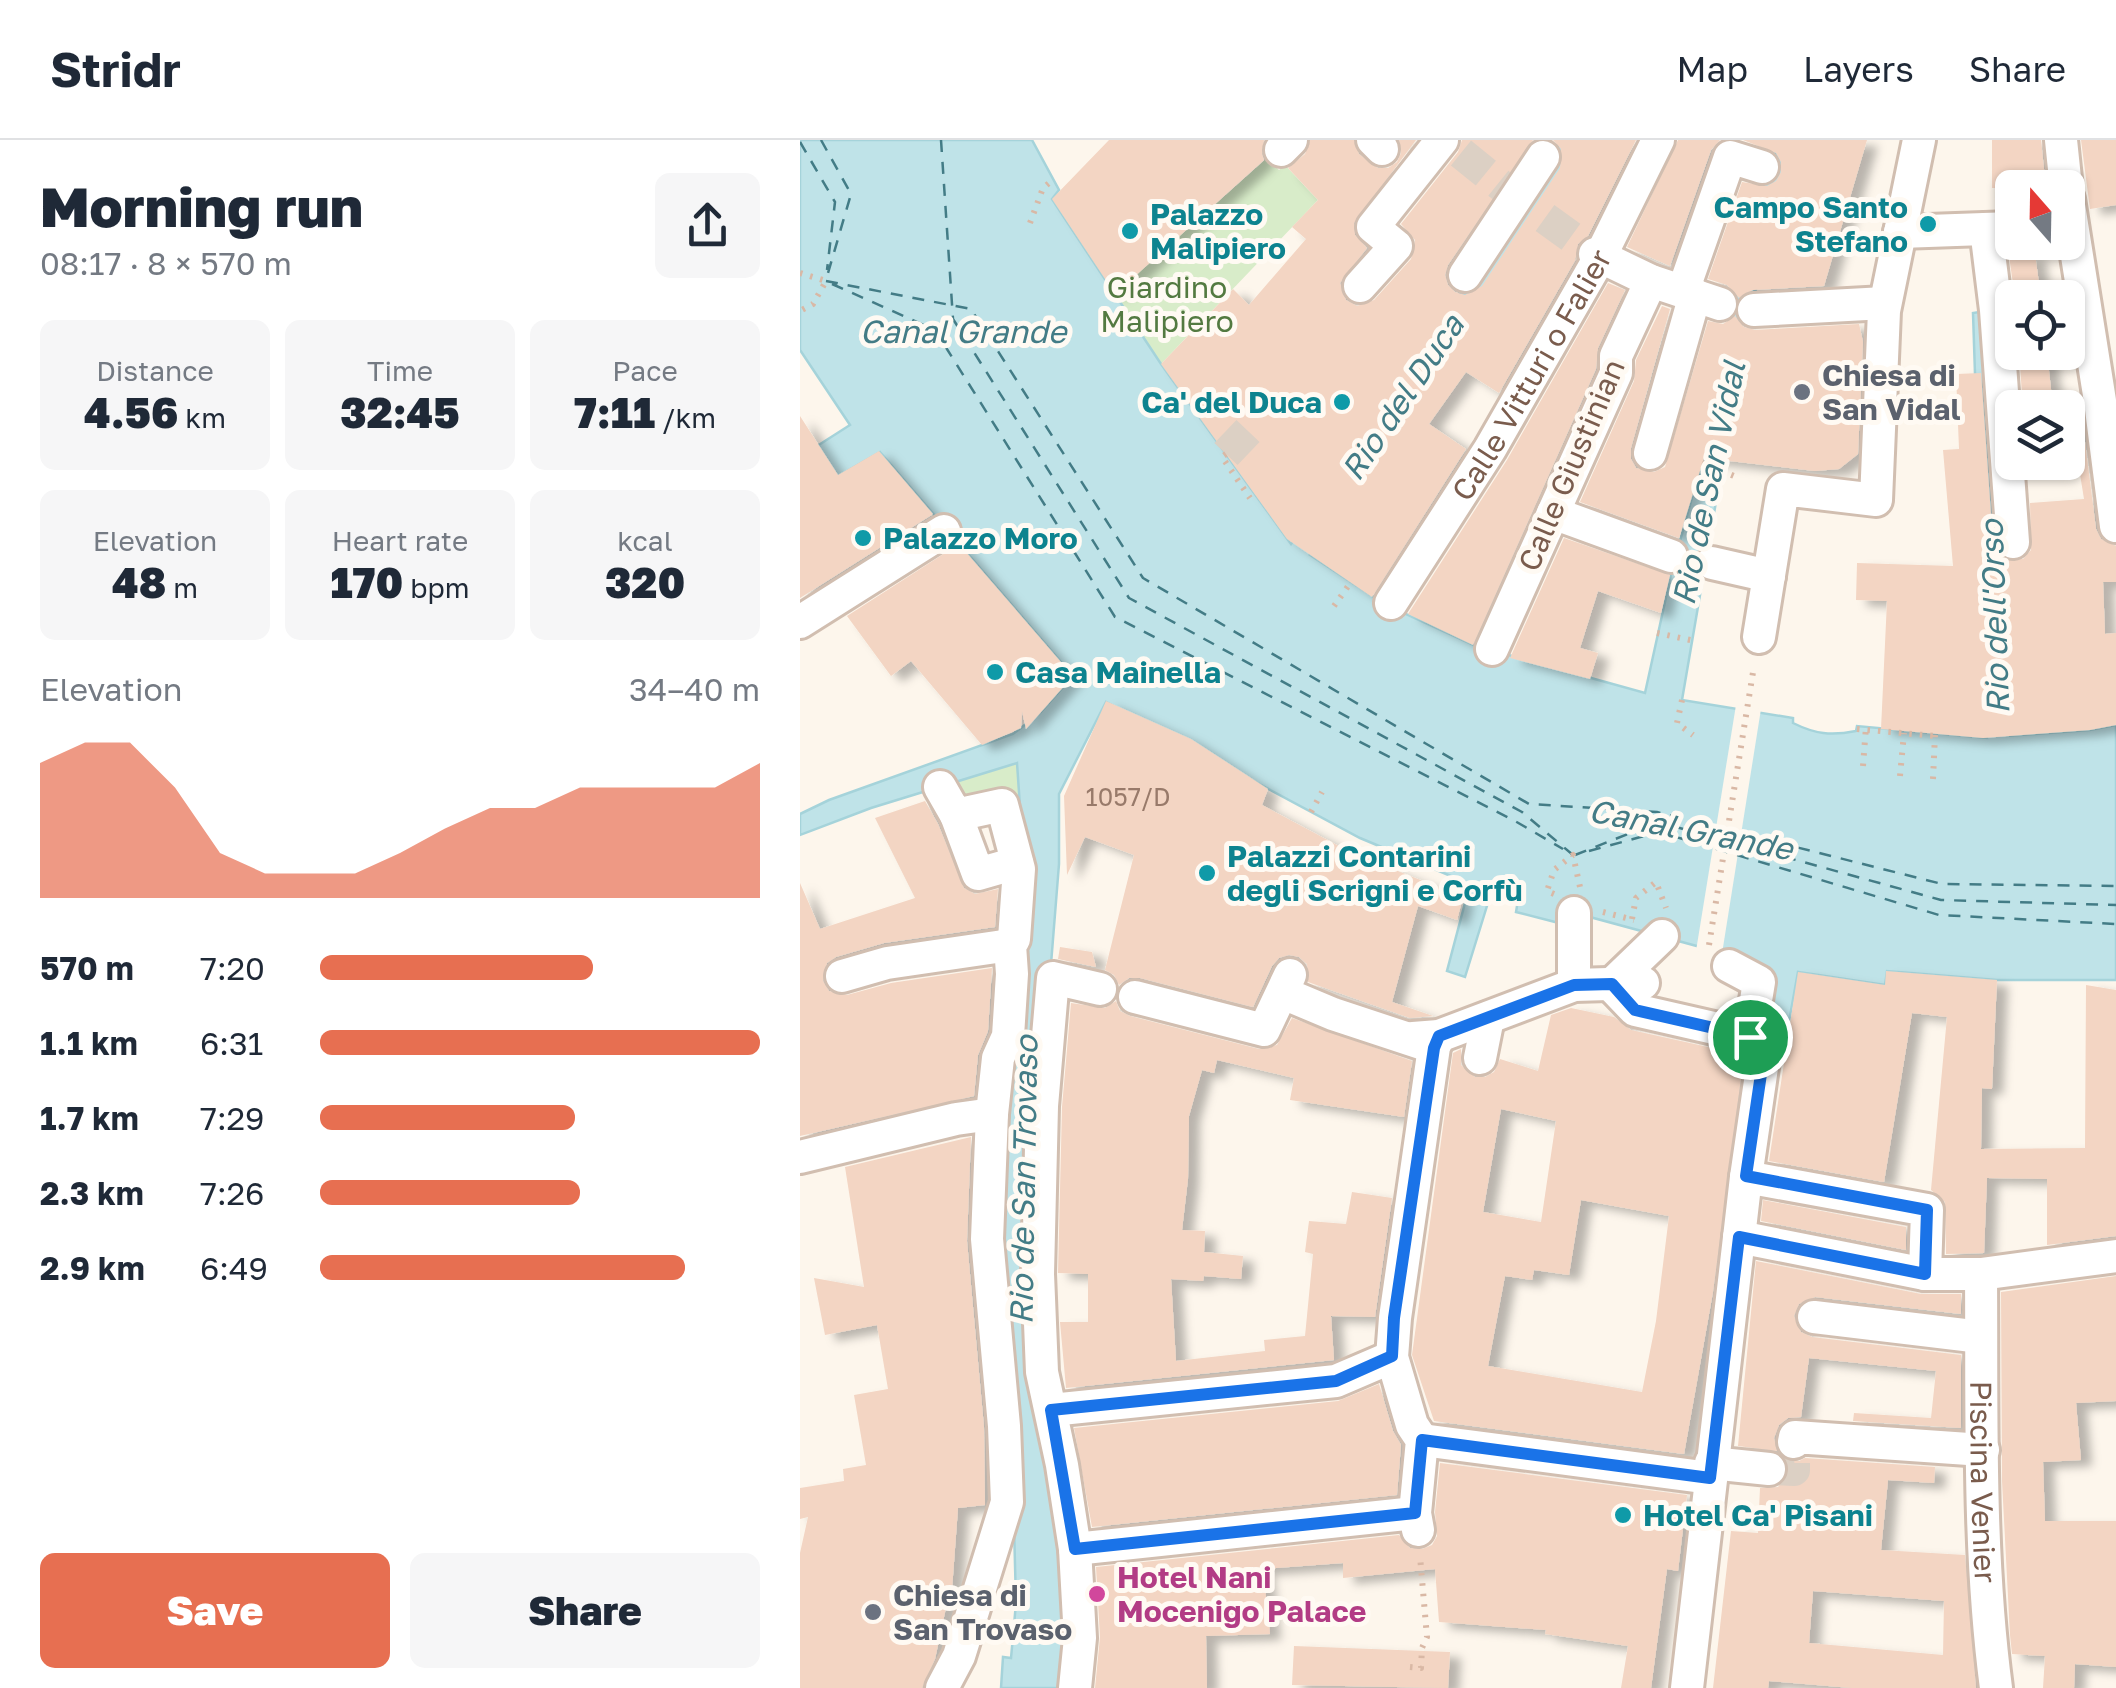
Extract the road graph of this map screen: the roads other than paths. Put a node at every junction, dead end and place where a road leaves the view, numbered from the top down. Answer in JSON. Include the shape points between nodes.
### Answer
{"nodes":[{"id":1,"x":1658,"y":140,"type":"edge"},
{"id":2,"x":1918,"y":140,"type":"edge"},
{"id":3,"x":2061,"y":140,"type":"edge"},
{"id":4,"x":1453,"y":144,"type":"edge"},
{"id":5,"x":1542,"y":157,"type":"dead end"},
{"id":6,"x":1762,"y":167,"type":"dead end"},
{"id":7,"x":2064,"y":170,"type":"edge"},
{"id":8,"x":1995,"y":229,"type":"edge"},
{"id":9,"x":1900,"y":232,"type":"junction"},
{"id":10,"x":1597,"y":256,"type":"junction"},
{"id":11,"x":1998,"y":260,"type":"edge"},
{"id":12,"x":2078,"y":260,"type":"edge"},
{"id":13,"x":1465,"y":275,"type":"dead end"},
{"id":14,"x":1651,"y":280,"type":"junction"},
{"id":15,"x":1360,"y":286,"type":"dead end"},
{"id":16,"x":1699,"y":297,"type":"junction"},
{"id":17,"x":1885,"y":303,"type":"junction"},
{"id":18,"x":1754,"y":310,"type":"dead end"},
{"id":19,"x":2108,"y":409,"type":"edge"},
{"id":20,"x":1650,"y":452,"type":"dead end"},
{"id":21,"x":1553,"y":513,"type":"junction"},
{"id":22,"x":2116,"y":526,"type":"edge"},
{"id":23,"x":944,"y":531,"type":"dead end"},
{"id":24,"x":2013,"y":542,"type":"dead end"},
{"id":25,"x":1671,"y":556,"type":"dead end"},
{"id":26,"x":1712,"y":563,"type":"dead end"},
{"id":27,"x":1769,"y":576,"type":"junction"},
{"id":28,"x":1391,"y":603,"type":"dead end"},
{"id":29,"x":800,"y":622,"type":"edge"},
{"id":30,"x":1760,"y":637,"type":"road end"},
{"id":31,"x":1492,"y":649,"type":"dead end"},
{"id":32,"x":1017,"y":863,"type":"junction"},
{"id":33,"x":1574,"y":912,"type":"dead end"},
{"id":34,"x":1662,"y":936,"type":"dead end"},
{"id":35,"x":1010,"y":945,"type":"junction"},
{"id":36,"x":1729,"y":966,"type":"dead end"},
{"id":37,"x":842,"y":976,"type":"dead end"},
{"id":38,"x":1627,"y":984,"type":"junction"},
{"id":39,"x":1574,"y":985,"type":"junction"},
{"id":40,"x":1100,"y":989,"type":"dead end"},
{"id":41,"x":1135,"y":998,"type":"dead end"},
{"id":42,"x":1488,"y":1018,"type":"junction"},
{"id":43,"x":1750,"y":1037,"type":"junction"},
{"id":44,"x":1429,"y":1040,"type":"junction"},
{"id":45,"x":1480,"y":1058,"type":"dead end"},
{"id":46,"x":992,"y":1114,"type":"junction"},
{"id":47,"x":800,"y":1157,"type":"edge"},
{"id":48,"x":1746,"y":1176,"type":"junction"},
{"id":49,"x":1739,"y":1237,"type":"junction"},
{"id":50,"x":2116,"y":1256,"type":"edge"},
{"id":51,"x":1925,"y":1274,"type":"junction"},
{"id":52,"x":1981,"y":1274,"type":"junction"},
{"id":53,"x":1814,"y":1317,"type":"dead end"},
{"id":54,"x":1981,"y":1337,"type":"junction"},
{"id":55,"x":1392,"y":1356,"type":"junction"},
{"id":56,"x":1051,"y":1410,"type":"junction"},
{"id":57,"x":1417,"y":1433,"type":"junction"},
{"id":58,"x":1794,"y":1442,"type":"dead end"},
{"id":59,"x":1982,"y":1450,"type":"junction"},
{"id":60,"x":1769,"y":1469,"type":"tunnel mouth"},
{"id":61,"x":1711,"y":1471,"type":"junction"},
{"id":62,"x":1075,"y":1549,"type":"junction"},
{"id":63,"x":942,"y":1688,"type":"edge"},
{"id":64,"x":1075,"y":1688,"type":"edge"},
{"id":65,"x":1687,"y":1688,"type":"edge"},
{"id":66,"x":1996,"y":1688,"type":"edge"}],
"edges":[{"from":1,"to":10,"type":"street","name":"Calle Vitturi o Falier"},
{"from":2,"to":9,"type":"street"},
{"from":3,"to":7,"type":"street"},
{"from":4,"to":15,"type":"street","via":[[1410,176],[1373,227],[1396,246]]},
{"from":5,"to":13,"type":"street"},
{"from":6,"to":16,"type":"street","via":[[1730,157]]},
{"from":8,"to":9,"type":"street"},
{"from":9,"to":17,"type":"street"},
{"from":10,"to":14,"type":"street"},
{"from":10,"to":28,"type":"street","name":"Calle Vitturi o Falier","via":[[1490,449]]},
{"from":11,"to":24,"type":"street"},
{"from":12,"to":19,"type":"street"},
{"from":14,"to":16,"type":"street"},
{"from":14,"to":21,"type":"street","name":"Calle Giustinian"},
{"from":16,"to":20,"type":"street"},
{"from":17,"to":18,"type":"street"},
{"from":17,"to":27,"type":"street","via":[[1876,500],[1783,489]]},
{"from":19,"to":22,"type":"street"},
{"from":21,"to":25,"type":"street"},
{"from":21,"to":31,"type":"street","name":"Calle Giustinian"},
{"from":23,"to":29,"type":"street"},
{"from":26,"to":27,"type":"street"},
{"from":27,"to":30,"type":"street"},
{"from":32,"to":32,"type":"street","via":[[1002,806],[948,801],[978,874]]},
{"from":32,"to":35,"type":"street"},
{"from":33,"to":39,"type":"street"},
{"from":34,"to":38,"type":"street"},
{"from":35,"to":37,"type":"street"},
{"from":35,"to":46,"type":"street","via":[[1008,1036],[998,1058]]},
{"from":36,"to":43,"type":"street","via":[[1759,982]]},
{"from":38,"to":39,"type":"street"},
{"from":38,"to":43,"type":"street","via":[[1635,1010]]},
{"from":39,"to":42,"type":"street"},
{"from":40,"to":56,"type":"street","via":[[1052,978],[1038,1274],[1042,1372]]},
{"from":41,"to":44,"type":"street","via":[[1264,1030],[1287,984],[1333,1014]]},
{"from":42,"to":44,"type":"street"},
{"from":42,"to":45,"type":"street"},
{"from":43,"to":48,"type":"street","via":[[1766,1040]]},
{"from":44,"to":55,"type":"street"},
{"from":46,"to":47,"type":"street"},
{"from":46,"to":63,"type":"street","via":[[987,1239],[1007,1502],[947,1655]]},
{"from":48,"to":49,"type":"street"},
{"from":48,"to":51,"type":"street","via":[[1927,1210]]},
{"from":49,"to":51,"type":"street"},
{"from":49,"to":61,"type":"street"},
{"from":50,"to":52,"type":"street"},
{"from":51,"to":52,"type":"street"},
{"from":52,"to":54,"type":"street","name":"Piscina Venier"},
{"from":53,"to":54,"type":"street"},
{"from":54,"to":59,"type":"street","name":"Piscina Venier"},
{"from":55,"to":56,"type":"street","via":[[1336,1381]]},
{"from":55,"to":57,"type":"street"},
{"from":56,"to":62,"type":"street"},
{"from":57,"to":61,"type":"street"},
{"from":57,"to":62,"type":"street","via":[[1416,1521]]},
{"from":58,"to":59,"type":"street"},
{"from":59,"to":66,"type":"street","name":"Piscina Venier"},
{"from":60,"to":61,"type":"street"},
{"from":61,"to":65,"type":"street","via":[[1684,1579]]},
{"from":62,"to":64,"type":"street"}]}
